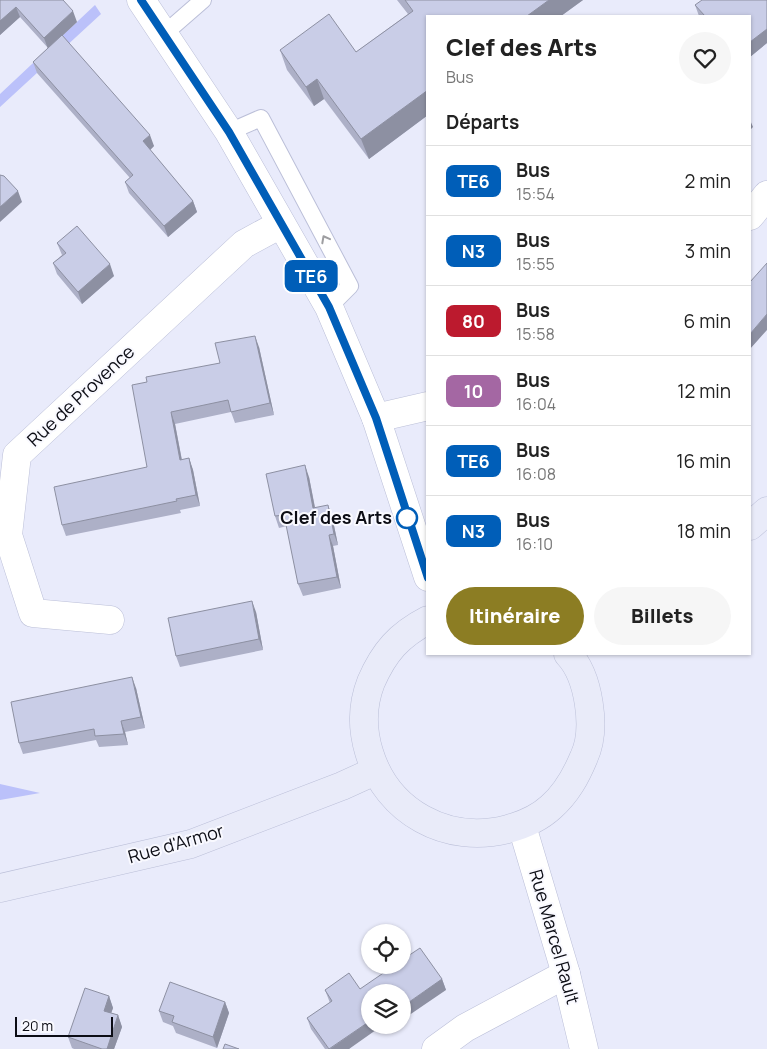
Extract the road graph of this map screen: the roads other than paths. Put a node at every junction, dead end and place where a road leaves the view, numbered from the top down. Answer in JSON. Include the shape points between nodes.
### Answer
{"nodes":[{"id":1,"x":141,"y":0,"type":"edge"},
{"id":2,"x":203,"y":0,"type":"edge"},
{"id":3,"x":164,"y":34,"type":"junction"},
{"id":4,"x":229,"y":132,"type":"junction"},
{"id":5,"x":767,"y":195,"type":"edge"},
{"id":6,"x":751,"y":215,"type":"edge"},
{"id":7,"x":281,"y":224,"type":"junction"},
{"id":8,"x":329,"y":307,"type":"junction"},
{"id":9,"x":426,"y":406,"type":"edge"},
{"id":10,"x":376,"y":418,"type":"junction"},
{"id":11,"x":767,"y":511,"type":"edge"},
{"id":12,"x":751,"y":525,"type":"edge"},
{"id":13,"x":426,"y":572,"type":"edge"},
{"id":14,"x":110,"y":620,"type":"dead end"},
{"id":15,"x":426,"y":621,"type":"edge"},
{"id":16,"x":575,"y":655,"type":"edge"},
{"id":17,"x":375,"y":771,"type":"junction"},
{"id":18,"x":522,"y":826,"type":"junction"},
{"id":19,"x":0,"y":888,"type":"edge"},
{"id":20,"x":566,"y":974,"type":"junction"},
{"id":21,"x":436,"y":1049,"type":"edge"},
{"id":22,"x":584,"y":1049,"type":"edge"}],
"edges":[{"from":1,"to":3,"type":"street"},
{"from":2,"to":3,"type":"lane"},
{"from":3,"to":4,"type":"street"},
{"from":4,"to":7,"type":"street"},
{"from":8,"to":4,"type":"lane","one_way":true,"via":[[350,286],[261,118]]},
{"from":5,"to":6,"type":"street"},
{"from":7,"to":8,"type":"street"},
{"from":7,"to":14,"type":"street","name":"Rue de Provence","via":[[244,244],[17,455],[8,535],[33,612]]},
{"from":8,"to":10,"type":"street"},
{"from":9,"to":10,"type":"street"},
{"from":10,"to":13,"type":"street"},
{"from":11,"to":12,"type":"main road"},
{"from":15,"to":17,"type":"main road","via":[[406,631],[381,660],[366,696],[364,734]]},
{"from":16,"to":18,"type":"main road","via":[[586,688],[591,721],[586,754],[572,783],[550,808]]},
{"from":17,"to":18,"type":"main road","via":[[395,799],[422,821],[438,827],[454,832],[489,834]]},
{"from":17,"to":19,"type":"main road","name":"Rue d'Armor","via":[[191,844]]},
{"from":18,"to":20,"type":"street","name":"Rue Marcel Rault"},
{"from":20,"to":21,"type":"street","via":[[465,1028]]},
{"from":20,"to":22,"type":"street","name":"Rue Marcel Rault"}]}
